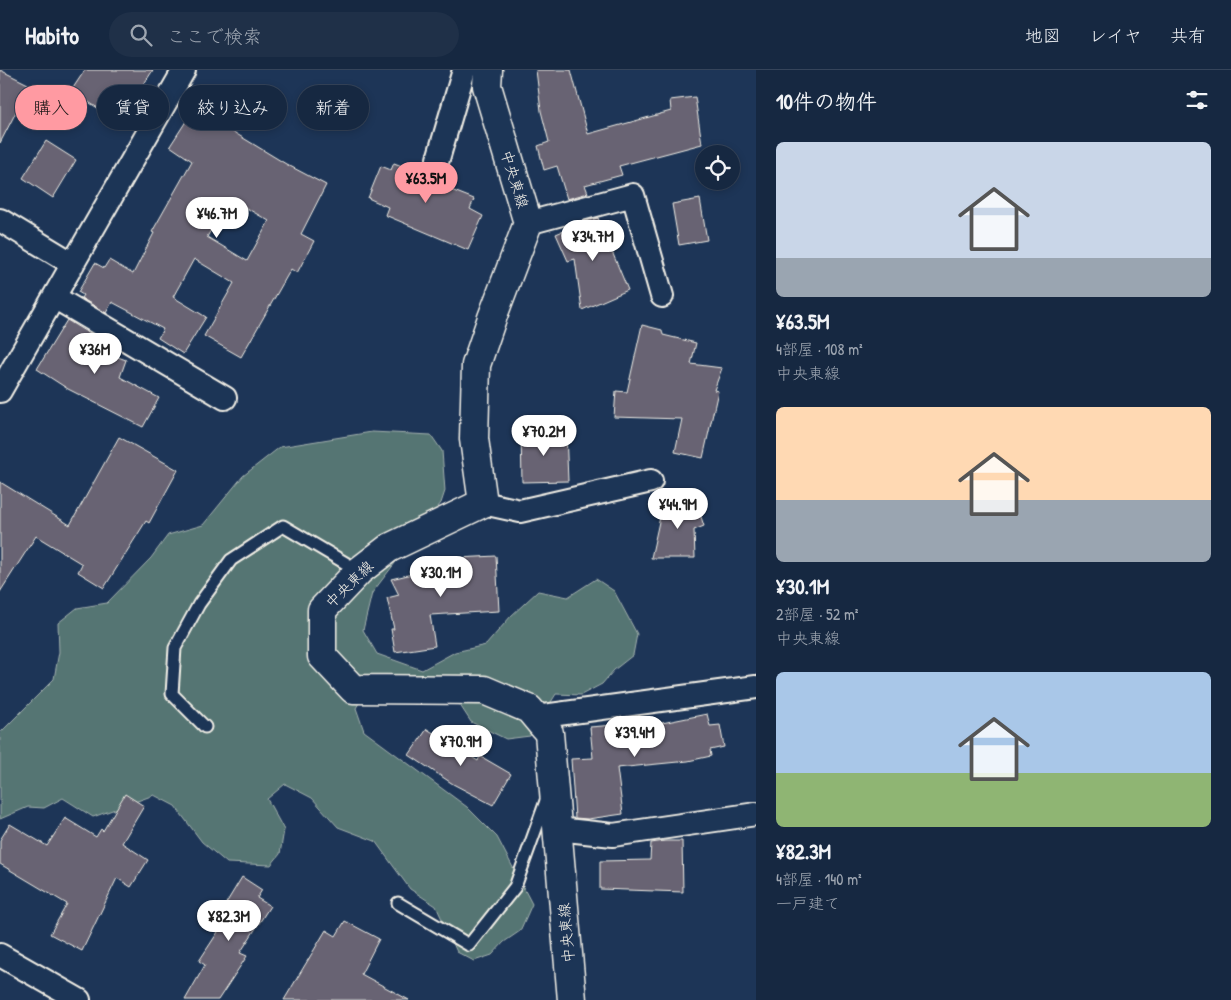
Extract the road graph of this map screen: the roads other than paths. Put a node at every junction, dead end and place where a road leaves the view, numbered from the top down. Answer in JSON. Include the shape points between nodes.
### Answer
{"nodes":[{"id":1,"x":184,"y":70,"type":"edge"},
{"id":2,"x":464,"y":70,"type":"edge"},
{"id":3,"x":488,"y":70,"type":"edge"},
{"id":4,"x":438,"y":159,"type":"dead end"},
{"id":5,"x":0,"y":220,"type":"edge"},
{"id":6,"x":528,"y":223,"type":"junction"},
{"id":7,"x":73,"y":264,"type":"junction"},
{"id":8,"x":662,"y":296,"type":"dead end"},
{"id":9,"x":54,"y":297,"type":"junction"},
{"id":10,"x":0,"y":390,"type":"edge"},
{"id":11,"x":225,"y":398,"type":"dead end"},
{"id":12,"x":651,"y":481,"type":"dead end"},
{"id":13,"x":483,"y":503,"type":"junction"},
{"id":14,"x":359,"y":571,"type":"junction"},
{"id":15,"x":756,"y":688,"type":"edge"},
{"id":16,"x":536,"y":717,"type":"junction"},
{"id":17,"x":205,"y":727,"type":"dead end"},
{"id":18,"x":553,"y":782,"type":"junction"},
{"id":19,"x":756,"y":814,"type":"edge"},
{"id":20,"x":557,"y":829,"type":"junction"},
{"id":21,"x":398,"y":904,"type":"dead end"},
{"id":22,"x":0,"y":955,"type":"edge"},
{"id":23,"x":79,"y":1000,"type":"edge"},
{"id":24,"x":572,"y":1000,"type":"edge"}],
"edges":[{"from":1,"to":7,"type":"street"},
{"from":2,"to":4,"type":"street"},
{"from":3,"to":6,"type":"main road","name":"中央東線","via":[[487,86]]},
{"from":5,"to":7,"type":"street"},
{"from":6,"to":8,"type":"street","via":[[633,195]]},
{"from":6,"to":13,"type":"main road","name":"中央東線","via":[[476,364],[474,439]]},
{"from":7,"to":9,"type":"street"},
{"from":9,"to":10,"type":"street"},
{"from":9,"to":11,"type":"street"},
{"from":12,"to":13,"type":"street","via":[[520,511]]},
{"from":13,"to":14,"type":"main road","name":"中央東線","via":[[389,548]]},
{"from":14,"to":16,"type":"main road","name":"中央東線","via":[[322,610],[322,656],[354,689],[484,690],[529,709]]},
{"from":14,"to":17,"type":"lane","via":[[283,526],[231,560],[199,604],[175,648],[172,694]]},
{"from":15,"to":16,"type":"street"},
{"from":16,"to":18,"type":"main road","name":"中央東線","via":[[549,734]]},
{"from":18,"to":20,"type":"main road","name":"中央東線"},
{"from":18,"to":21,"type":"lane","via":[[515,887],[469,945]]},
{"from":19,"to":20,"type":"street","via":[[613,835]]},
{"from":20,"to":24,"type":"main road","name":"中央東線"},
{"from":22,"to":23,"type":"street"}]}
